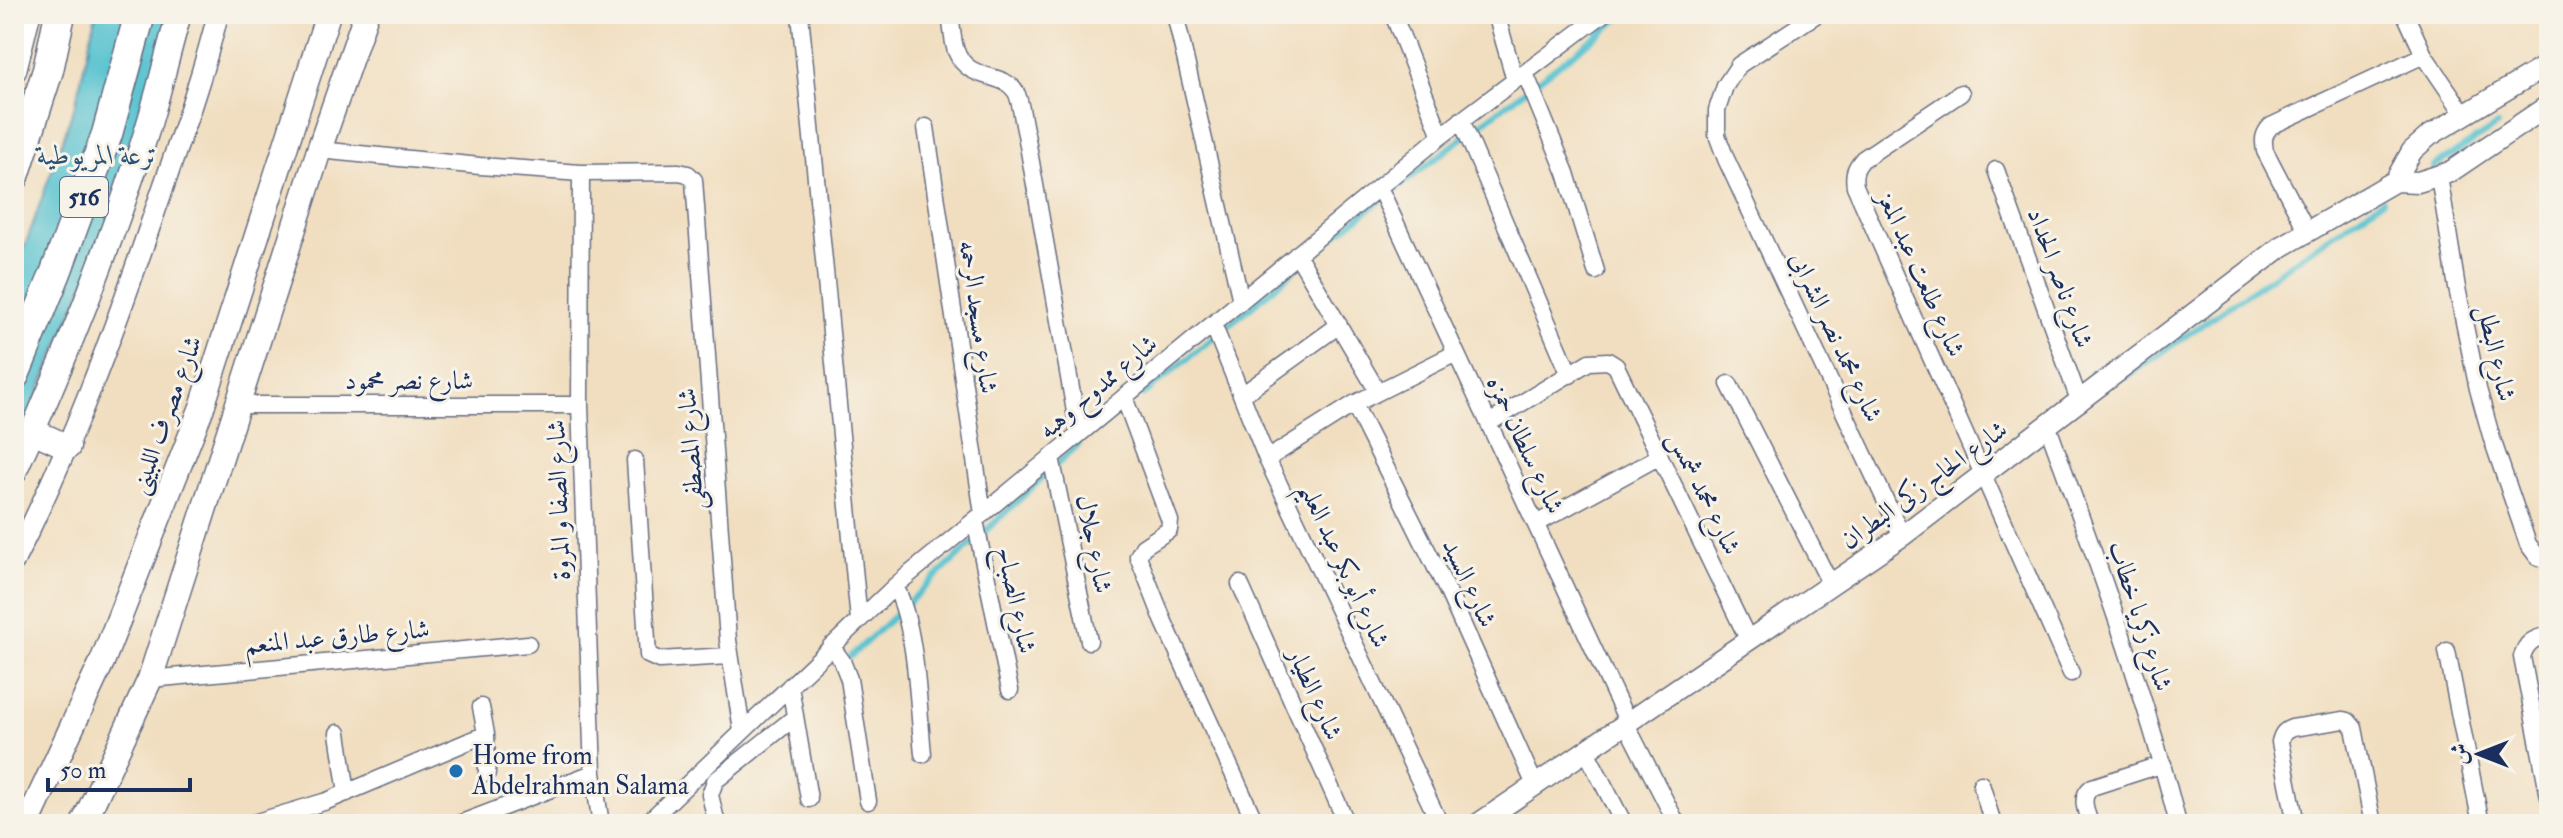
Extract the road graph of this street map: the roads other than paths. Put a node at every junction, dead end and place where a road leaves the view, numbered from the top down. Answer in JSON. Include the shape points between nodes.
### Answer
{"nodes":[{"id":1,"x":28,"y":14,"type":"edge"},
{"id":2,"x":60,"y":14,"type":"edge"},
{"id":3,"x":140,"y":14,"type":"edge"},
{"id":4,"x":179,"y":14,"type":"edge"},
{"id":5,"x":218,"y":14,"type":"edge"},
{"id":6,"x":328,"y":14,"type":"edge"},
{"id":7,"x":366,"y":14,"type":"edge"},
{"id":8,"x":800,"y":14,"type":"edge"},
{"id":9,"x":950,"y":14,"type":"edge"},
{"id":10,"x":1175,"y":14,"type":"edge"},
{"id":11,"x":1393,"y":14,"type":"edge"},
{"id":12,"x":1496,"y":14,"type":"edge"},
{"id":13,"x":1817,"y":14,"type":"edge"},
{"id":14,"x":2405,"y":14,"type":"edge"},
{"id":15,"x":1601,"y":15,"type":"edge"},
{"id":16,"x":2424,"y":55,"type":"junction"},
{"id":17,"x":2549,"y":64,"type":"edge"},
{"id":18,"x":14,"y":70,"type":"edge"},
{"id":19,"x":1523,"y":78,"type":"junction"},
{"id":20,"x":1961,"y":93,"type":"dead end"},
{"id":21,"x":2549,"y":105,"type":"edge"},
{"id":22,"x":2464,"y":114,"type":"junction"},
{"id":23,"x":926,"y":127,"type":"dead end"},
{"id":24,"x":1466,"y":130,"type":"junction"},
{"id":25,"x":1441,"y":136,"type":"junction"},
{"id":26,"x":319,"y":150,"type":"junction"},
{"id":27,"x":1996,"y":170,"type":"dead end"},
{"id":28,"x":581,"y":173,"type":"junction"},
{"id":29,"x":14,"y":176,"type":"edge"},
{"id":30,"x":2439,"y":176,"type":"junction"},
{"id":31,"x":2395,"y":181,"type":"junction"},
{"id":32,"x":1383,"y":195,"type":"junction"},
{"id":33,"x":2307,"y":231,"type":"junction"},
{"id":34,"x":1301,"y":261,"type":"junction"},
{"id":35,"x":1596,"y":271,"type":"dead end"},
{"id":36,"x":1241,"y":301,"type":"junction"},
{"id":37,"x":1339,"y":325,"type":"junction"},
{"id":38,"x":1216,"y":331,"type":"junction"},
{"id":39,"x":1456,"y":353,"type":"junction"},
{"id":40,"x":14,"y":375,"type":"edge"},
{"id":41,"x":1570,"y":375,"type":"junction"},
{"id":42,"x":1729,"y":384,"type":"dead end"},
{"id":43,"x":1378,"y":392,"type":"junction"},
{"id":44,"x":1242,"y":395,"type":"junction"},
{"id":45,"x":1124,"y":397,"type":"junction"},
{"id":46,"x":2080,"y":403,"type":"junction"},
{"id":47,"x":1354,"y":404,"type":"junction"},
{"id":48,"x":238,"y":405,"type":"junction"},
{"id":49,"x":580,"y":405,"type":"junction"},
{"id":50,"x":1489,"y":423,"type":"junction"},
{"id":51,"x":2048,"y":427,"type":"junction"},
{"id":52,"x":33,"y":431,"type":"junction"},
{"id":53,"x":1079,"y":434,"type":"junction"},
{"id":54,"x":68,"y":447,"type":"junction"},
{"id":55,"x":1660,"y":456,"type":"junction"},
{"id":56,"x":1267,"y":459,"type":"junction"},
{"id":57,"x":635,"y":460,"type":"dead end"},
{"id":58,"x":1052,"y":460,"type":"junction"},
{"id":59,"x":14,"y":472,"type":"edge"},
{"id":60,"x":1984,"y":473,"type":"junction"},
{"id":61,"x":978,"y":522,"type":"junction"},
{"id":62,"x":1536,"y":524,"type":"junction"},
{"id":63,"x":1902,"y":536,"type":"junction"},
{"id":64,"x":14,"y":561,"type":"edge"},
{"id":65,"x":2549,"y":561,"type":"edge"},
{"id":66,"x":1240,"y":584,"type":"dead end"},
{"id":67,"x":1831,"y":585,"type":"junction"},
{"id":68,"x":898,"y":593,"type":"junction"},
{"id":69,"x":859,"y":620,"type":"junction"},
{"id":70,"x":2546,"y":636,"type":"edge"},
{"id":71,"x":1089,"y":641,"type":"dead end"},
{"id":72,"x":1749,"y":641,"type":"junction"},
{"id":73,"x":528,"y":644,"type":"dead end"},
{"id":74,"x":831,"y":646,"type":"junction"},
{"id":75,"x":2447,"y":651,"type":"dead end"},
{"id":76,"x":730,"y":656,"type":"junction"},
{"id":77,"x":2071,"y":673,"type":"dead end"},
{"id":78,"x":150,"y":679,"type":"junction"},
{"id":79,"x":790,"y":686,"type":"junction"},
{"id":80,"x":1010,"y":690,"type":"dead end"},
{"id":81,"x":481,"y":707,"type":"dead end"},
{"id":82,"x":795,"y":717,"type":"junction"},
{"id":83,"x":1627,"y":724,"type":"junction"},
{"id":84,"x":742,"y":731,"type":"junction"},
{"id":85,"x":338,"y":733,"type":"dead end"},
{"id":86,"x":486,"y":734,"type":"junction"},
{"id":87,"x":1586,"y":751,"type":"junction"},
{"id":88,"x":923,"y":754,"type":"dead end"},
{"id":89,"x":2163,"y":764,"type":"junction"},
{"id":90,"x":487,"y":773,"type":"dead end"},
{"id":91,"x":593,"y":773,"type":"junction"},
{"id":92,"x":1981,"y":784,"type":"dead end"},
{"id":93,"x":1535,"y":785,"type":"junction"},
{"id":94,"x":347,"y":793,"type":"junction"},
{"id":95,"x":2549,"y":797,"type":"edge"},
{"id":96,"x":809,"y":799,"type":"dead end"},
{"id":97,"x":868,"y":801,"type":"dead end"},
{"id":98,"x":27,"y":824,"type":"edge"},
{"id":99,"x":83,"y":824,"type":"edge"},
{"id":100,"x":250,"y":824,"type":"edge"},
{"id":101,"x":459,"y":824,"type":"edge"},
{"id":102,"x":601,"y":824,"type":"edge"},
{"id":103,"x":646,"y":824,"type":"edge"},
{"id":104,"x":717,"y":824,"type":"edge"},
{"id":105,"x":1256,"y":824,"type":"edge"},
{"id":106,"x":1347,"y":824,"type":"edge"},
{"id":107,"x":1440,"y":824,"type":"edge"},
{"id":108,"x":1478,"y":824,"type":"edge"},
{"id":109,"x":1624,"y":824,"type":"edge"},
{"id":110,"x":1677,"y":824,"type":"edge"},
{"id":111,"x":1993,"y":824,"type":"edge"},
{"id":112,"x":2090,"y":824,"type":"edge"},
{"id":113,"x":2178,"y":824,"type":"edge"},
{"id":114,"x":2296,"y":824,"type":"edge"},
{"id":115,"x":2373,"y":824,"type":"edge"},
{"id":116,"x":2481,"y":824,"type":"edge"}],
"edges":[{"from":1,"to":18,"type":"main road"},
{"from":2,"to":29,"type":"highway"},
{"from":3,"to":40,"type":"highway","number":"516","via":[[107,134]]},
{"from":4,"to":52,"type":"main road","via":[[116,223]]},
{"from":5,"to":54,"type":"street","via":[[186,122]]},
{"from":6,"to":98,"type":"main road","name":"شارع مصرف اللبينى","via":[[202,407],[102,662]]},
{"from":7,"to":26,"type":"main road"},
{"from":8,"to":69,"type":"street"},
{"from":9,"to":53,"type":"street","via":[[956,51],[966,65],[1016,92]]},
{"from":10,"to":36,"type":"street"},
{"from":11,"to":25,"type":"street"},
{"from":12,"to":19,"type":"street"},
{"from":13,"to":63,"type":"street","name":"شارع محمد نصر الشرابى","via":[[1739,65],[1717,110],[1717,135]]},
{"from":14,"to":16,"type":"street"},
{"from":15,"to":19,"type":"street","name":"شارع ممدوح وهبه"},
{"from":16,"to":22,"type":"street"},
{"from":16,"to":33,"type":"street","via":[[2265,132],[2265,151]]},
{"from":17,"to":22,"type":"street","name":"شارع الحاج زكى البطران"},
{"from":19,"to":24,"type":"street","name":"شارع ممدوح وهبه"},
{"from":19,"to":35,"type":"street","via":[[1566,173]]},
{"from":20,"to":60,"type":"street","name":"شارع طلعت عبد المعز","via":[[1863,159],[1853,176]]},
{"from":21,"to":30,"type":"street","name":"شارع الحاج زكى البطران"},
{"from":22,"to":31,"type":"street","name":"شارع الحاج زكى البطران","via":[[2420,143]]},
{"from":23,"to":61,"type":"street","name":"شارع مسجد الرحمه"},
{"from":24,"to":25,"type":"street","name":"شارع ممدوح وهبه"},
{"from":24,"to":41,"type":"street"},
{"from":25,"to":32,"type":"street","name":"شارع ممدوح وهبه"},
{"from":26,"to":28,"type":"street"},
{"from":26,"to":48,"type":"main road"},
{"from":27,"to":46,"type":"street","name":"شارع ناصر الحداد"},
{"from":28,"to":49,"type":"street","name":"شارع الصفا و المروة"},
{"from":28,"to":76,"type":"street","name":"شارع المصطفى","via":[[679,172],[694,180]]},
{"from":30,"to":31,"type":"street","name":"شارع الحاج زكى البطران"},
{"from":30,"to":65,"type":"street","name":"شارع البطل","via":[[2457,288],[2492,439],[2525,536],[2537,556]]},
{"from":31,"to":33,"type":"street","name":"شارع الحاج زكى البطران"},
{"from":32,"to":34,"type":"street","name":"شارع ممدوح وهبه"},
{"from":32,"to":39,"type":"street","name":"شارع سلطان حمزه"},
{"from":33,"to":46,"type":"street","name":"شارع الحاج زكى البطران"},
{"from":34,"to":36,"type":"street","name":"شارع ممدوح وهبه"},
{"from":34,"to":37,"type":"street"},
{"from":36,"to":38,"type":"street","name":"شارع ممدوح وهبه"},
{"from":37,"to":43,"type":"street"},
{"from":37,"to":44,"type":"street"},
{"from":38,"to":44,"type":"street","name":"شارع أبو بكر عبد العليم"},
{"from":38,"to":45,"type":"street","name":"شارع ممدوح وهبه"},
{"from":39,"to":43,"type":"street"},
{"from":39,"to":50,"type":"street","name":"شارع سلطان حمزه"},
{"from":41,"to":50,"type":"street"},
{"from":41,"to":55,"type":"street","name":"شارع محمد شمس","via":[[1599,360],[1616,366]]},
{"from":42,"to":67,"type":"street"},
{"from":43,"to":47,"type":"street"},
{"from":44,"to":56,"type":"street","name":"شارع أبو بكر عبد العليم"},
{"from":45,"to":53,"type":"street","name":"شارع ممدوح وهبه"},
{"from":45,"to":105,"type":"street","via":[[1170,521],[1169,530],[1138,556]]},
{"from":46,"to":51,"type":"street","name":"شارع الحاج زكى البطران"},
{"from":47,"to":56,"type":"street"},
{"from":47,"to":93,"type":"street","name":"شارع السيد","via":[[1449,594]]},
{"from":48,"to":49,"type":"street","name":"شارع نصر محمود"},
{"from":48,"to":78,"type":"main road"},
{"from":49,"to":91,"type":"street","name":"شارع الصفا و المروة"},
{"from":50,"to":62,"type":"street","name":"شارع سلطان حمزه"},
{"from":51,"to":60,"type":"street","name":"شارع الحاج زكى البطران"},
{"from":51,"to":89,"type":"street","name":"شارع زكريا خطاب","via":[[2107,586]]},
{"from":52,"to":54,"type":"main road"},
{"from":52,"to":59,"type":"main road"},
{"from":53,"to":58,"type":"street","name":"شارع ممدوح وهبه"},
{"from":54,"to":64,"type":"street"},
{"from":55,"to":62,"type":"street"},
{"from":55,"to":72,"type":"street","name":"شارع محمد شمس"},
{"from":56,"to":107,"type":"street","name":"شارع أبو بكر عبد العليم"},
{"from":57,"to":76,"type":"street","via":[[648,655],[659,660]]},
{"from":58,"to":61,"type":"street","name":"شارع ممدوح وهبه"},
{"from":58,"to":71,"type":"street","name":"شارع جلال"},
{"from":60,"to":63,"type":"street","name":"شارع الحاج زكى البطران"},
{"from":60,"to":77,"type":"street"},
{"from":61,"to":68,"type":"street","name":"شارع ممدوح وهبه"},
{"from":61,"to":80,"type":"street","name":"شارع الصباح"},
{"from":62,"to":83,"type":"street","name":"شارع سلطان حمزه"},
{"from":63,"to":67,"type":"street","name":"شارع الحاج زكى البطران"},
{"from":66,"to":106,"type":"street","name":"شارع الطيار"},
{"from":67,"to":72,"type":"street","name":"شارع الحاج زكى البطران"},
{"from":68,"to":69,"type":"street","name":"شارع ممدوح وهبه"},
{"from":68,"to":88,"type":"street","via":[[908,624]]},
{"from":69,"to":74,"type":"street","name":"شارع ممدوح وهبه"},
{"from":70,"to":95,"type":"street","via":[[2528,643],[2522,657]]},
{"from":72,"to":83,"type":"street","name":"شارع الحاج زكى البطران"},
{"from":73,"to":78,"type":"street","name":"شارع طارق عبد المنعم"},
{"from":74,"to":79,"type":"street","name":"شارع ممدوح وهبه"},
{"from":74,"to":97,"type":"street","via":[[849,679]]},
{"from":75,"to":116,"type":"street"},
{"from":76,"to":84,"type":"street","name":"شارع المصطفى"},
{"from":78,"to":99,"type":"main road"},
{"from":79,"to":82,"type":"street"},
{"from":79,"to":84,"type":"street","name":"شارع ممدوح وهبه"},
{"from":81,"to":86,"type":"street"},
{"from":82,"to":96,"type":"street"},
{"from":82,"to":104,"type":"street","via":[[715,781],[710,795]]},
{"from":83,"to":87,"type":"street","name":"شارع الحاج زكى البطران"},
{"from":83,"to":110,"type":"street","name":"شارع سلطان حمزه"},
{"from":84,"to":103,"type":"street","name":"شارع ممدوح وهبه"},
{"from":85,"to":94,"type":"street"},
{"from":86,"to":90,"type":"street"},
{"from":86,"to":94,"type":"street"},
{"from":87,"to":93,"type":"street","name":"شارع الحاج زكى البطران"},
{"from":87,"to":109,"type":"street"},
{"from":89,"to":112,"type":"street","via":[[2092,787],[2083,798]]},
{"from":89,"to":113,"type":"street","name":"شارع زكريا خطاب"},
{"from":91,"to":101,"type":"street"},
{"from":91,"to":102,"type":"street","name":"شارع الصفا و المروة"},
{"from":92,"to":111,"type":"street"},
{"from":93,"to":108,"type":"street","name":"شارع الحاج زكى البطران"},
{"from":94,"to":100,"type":"street"},
{"from":114,"to":115,"type":"street","via":[[2280,742],[2286,730],[2344,720],[2354,728]]}]}
